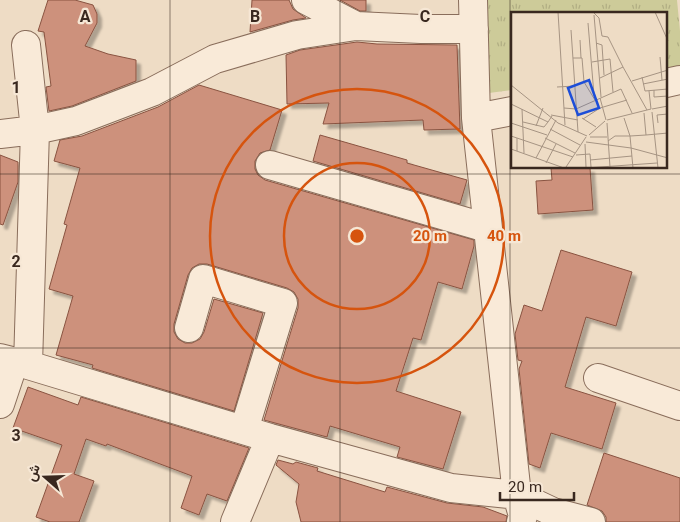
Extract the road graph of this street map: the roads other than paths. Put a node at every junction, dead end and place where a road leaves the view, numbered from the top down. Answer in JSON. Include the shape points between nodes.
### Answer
{"nodes":[{"id":1,"x":306,"y":0,"type":"edge"},
{"id":2,"x":473,"y":0,"type":"edge"},
{"id":3,"x":356,"y":26,"type":"junction"},
{"id":4,"x":474,"y":29,"type":"junction"},
{"id":5,"x":26,"y":45,"type":"dead end"},
{"id":6,"x":511,"y":111,"type":"edge"},
{"id":7,"x":476,"y":118,"type":"junction"},
{"id":8,"x":35,"y":130,"type":"junction"},
{"id":9,"x":0,"y":134,"type":"edge"},
{"id":10,"x":270,"y":165,"type":"dead end"},
{"id":11,"x":487,"y":228,"type":"junction"},
{"id":12,"x":189,"y":328,"type":"dead end"},
{"id":13,"x":14,"y":362,"type":"edge"},
{"id":14,"x":598,"y":378,"type":"dead end"},
{"id":15,"x":0,"y":404,"type":"edge"},
{"id":16,"x":680,"y":406,"type":"edge"},
{"id":17,"x":244,"y":430,"type":"junction"},
{"id":18,"x":270,"y":438,"type":"junction"},
{"id":19,"x":517,"y":495,"type":"junction"},
{"id":20,"x":235,"y":522,"type":"edge"},
{"id":21,"x":521,"y":522,"type":"edge"},
{"id":22,"x":591,"y":522,"type":"edge"}],
"edges":[{"from":1,"to":3,"type":"street"},
{"from":2,"to":4,"type":"street"},
{"from":3,"to":4,"type":"street"},
{"from":3,"to":8,"type":"street","via":[[298,35],[215,59],[152,92],[76,121]]},
{"from":4,"to":7,"type":"street"},
{"from":5,"to":8,"type":"street"},
{"from":6,"to":7,"type":"street"},
{"from":7,"to":11,"type":"street"},
{"from":8,"to":9,"type":"street"},
{"from":8,"to":13,"type":"street"},
{"from":10,"to":11,"type":"street"},
{"from":11,"to":19,"type":"street"},
{"from":12,"to":17,"type":"street","via":[[203,279],[283,303]]},
{"from":13,"to":15,"type":"street"},
{"from":13,"to":17,"type":"street"},
{"from":14,"to":16,"type":"street"},
{"from":17,"to":18,"type":"street"},
{"from":18,"to":19,"type":"street","via":[[451,488]]},
{"from":18,"to":20,"type":"street"},
{"from":19,"to":21,"type":"street","via":[[524,516]]},
{"from":19,"to":22,"type":"street","via":[[553,512]]}]}
